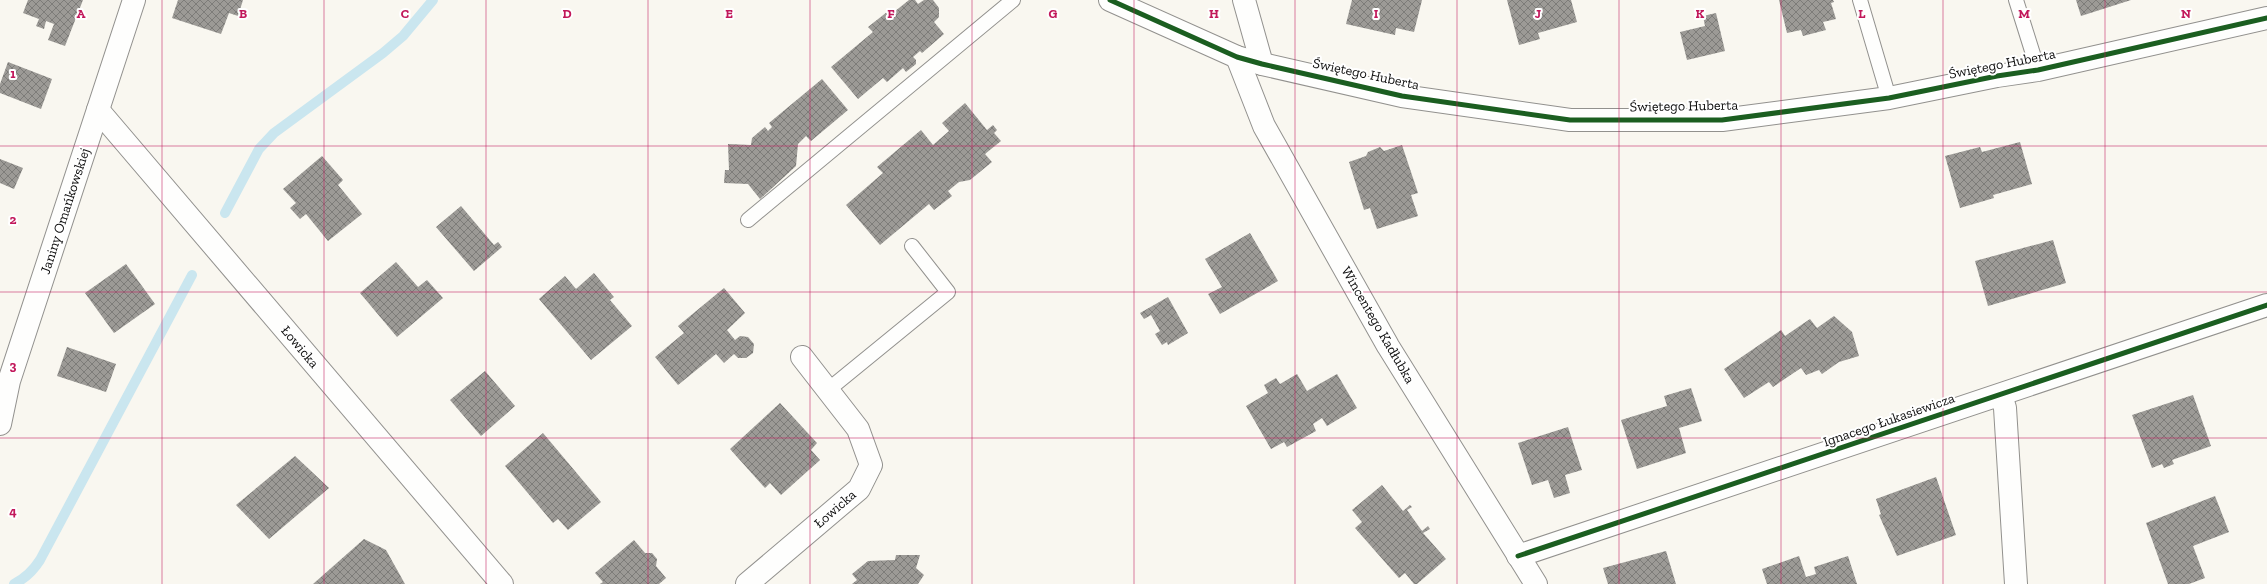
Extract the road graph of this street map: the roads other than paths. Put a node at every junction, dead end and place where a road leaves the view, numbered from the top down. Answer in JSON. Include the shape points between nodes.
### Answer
{"nodes":[{"id":1,"x":134,"y":0,"type":"edge"},
{"id":2,"x":1013,"y":0,"type":"edge"},
{"id":3,"x":1110,"y":0,"type":"edge"},
{"id":4,"x":1244,"y":0,"type":"edge"},
{"id":5,"x":1860,"y":0,"type":"edge"},
{"id":6,"x":2016,"y":0,"type":"edge"},
{"id":7,"x":2267,"y":18,"type":"edge"},
{"id":8,"x":1237,"y":57,"type":"junction"},
{"id":9,"x":1262,"y":64,"type":"junction"},
{"id":10,"x":2038,"y":70,"type":"junction"},
{"id":11,"x":1889,"y":98,"type":"junction"},
{"id":12,"x":98,"y":110,"type":"junction"},
{"id":13,"x":748,"y":220,"type":"dead end"},
{"id":14,"x":912,"y":246,"type":"dead end"},
{"id":15,"x":2267,"y":306,"type":"edge"},
{"id":16,"x":802,"y":358,"type":"dead end"},
{"id":17,"x":828,"y":390,"type":"junction"},
{"id":18,"x":2002,"y":395,"type":"junction"},
{"id":19,"x":0,"y":424,"type":"edge"},
{"id":20,"x":1518,"y":556,"type":"junction"},
{"id":21,"x":502,"y":584,"type":"edge"},
{"id":22,"x":747,"y":584,"type":"edge"},
{"id":23,"x":1536,"y":584,"type":"edge"},
{"id":24,"x":2016,"y":584,"type":"edge"}],
"edges":[{"from":1,"to":12,"type":"street","name":"Janiny Omańkowskiej"},
{"from":2,"to":13,"type":"lane"},
{"from":3,"to":8,"type":"street","name":"Świętego Huberta"},
{"from":4,"to":9,"type":"street"},
{"from":5,"to":11,"type":"lane"},
{"from":6,"to":10,"type":"lane"},
{"from":7,"to":10,"type":"street","name":"Świętego Huberta"},
{"from":8,"to":9,"type":"street","name":"Świętego Huberta"},
{"from":8,"to":20,"type":"street","name":"Wincentego Kadłubka","via":[[1264,126],[1388,346]]},
{"from":9,"to":11,"type":"street","name":"Świętego Huberta","via":[[1402,96],[1570,120],[1722,120]]},
{"from":10,"to":11,"type":"street","name":"Świętego Huberta"},
{"from":12,"to":19,"type":"street","name":"Janiny Omańkowskiej","via":[[9,381]]},
{"from":12,"to":21,"type":"street","name":"Łowicka"},
{"from":14,"to":17,"type":"lane","via":[[948,292]]},
{"from":15,"to":18,"type":"street","name":"Ignacego Łukasiewicza"},
{"from":16,"to":17,"type":"street","name":"Łowicka"},
{"from":17,"to":22,"type":"street","name":"Łowicka","via":[[858,429],[871,466],[858,489]]},
{"from":18,"to":20,"type":"street","name":"Ignacego Łukasiewicza"},
{"from":18,"to":24,"type":"street","via":[[2005,408]]},
{"from":20,"to":23,"type":"street","name":"Wincentego Kadłubka"}]}
